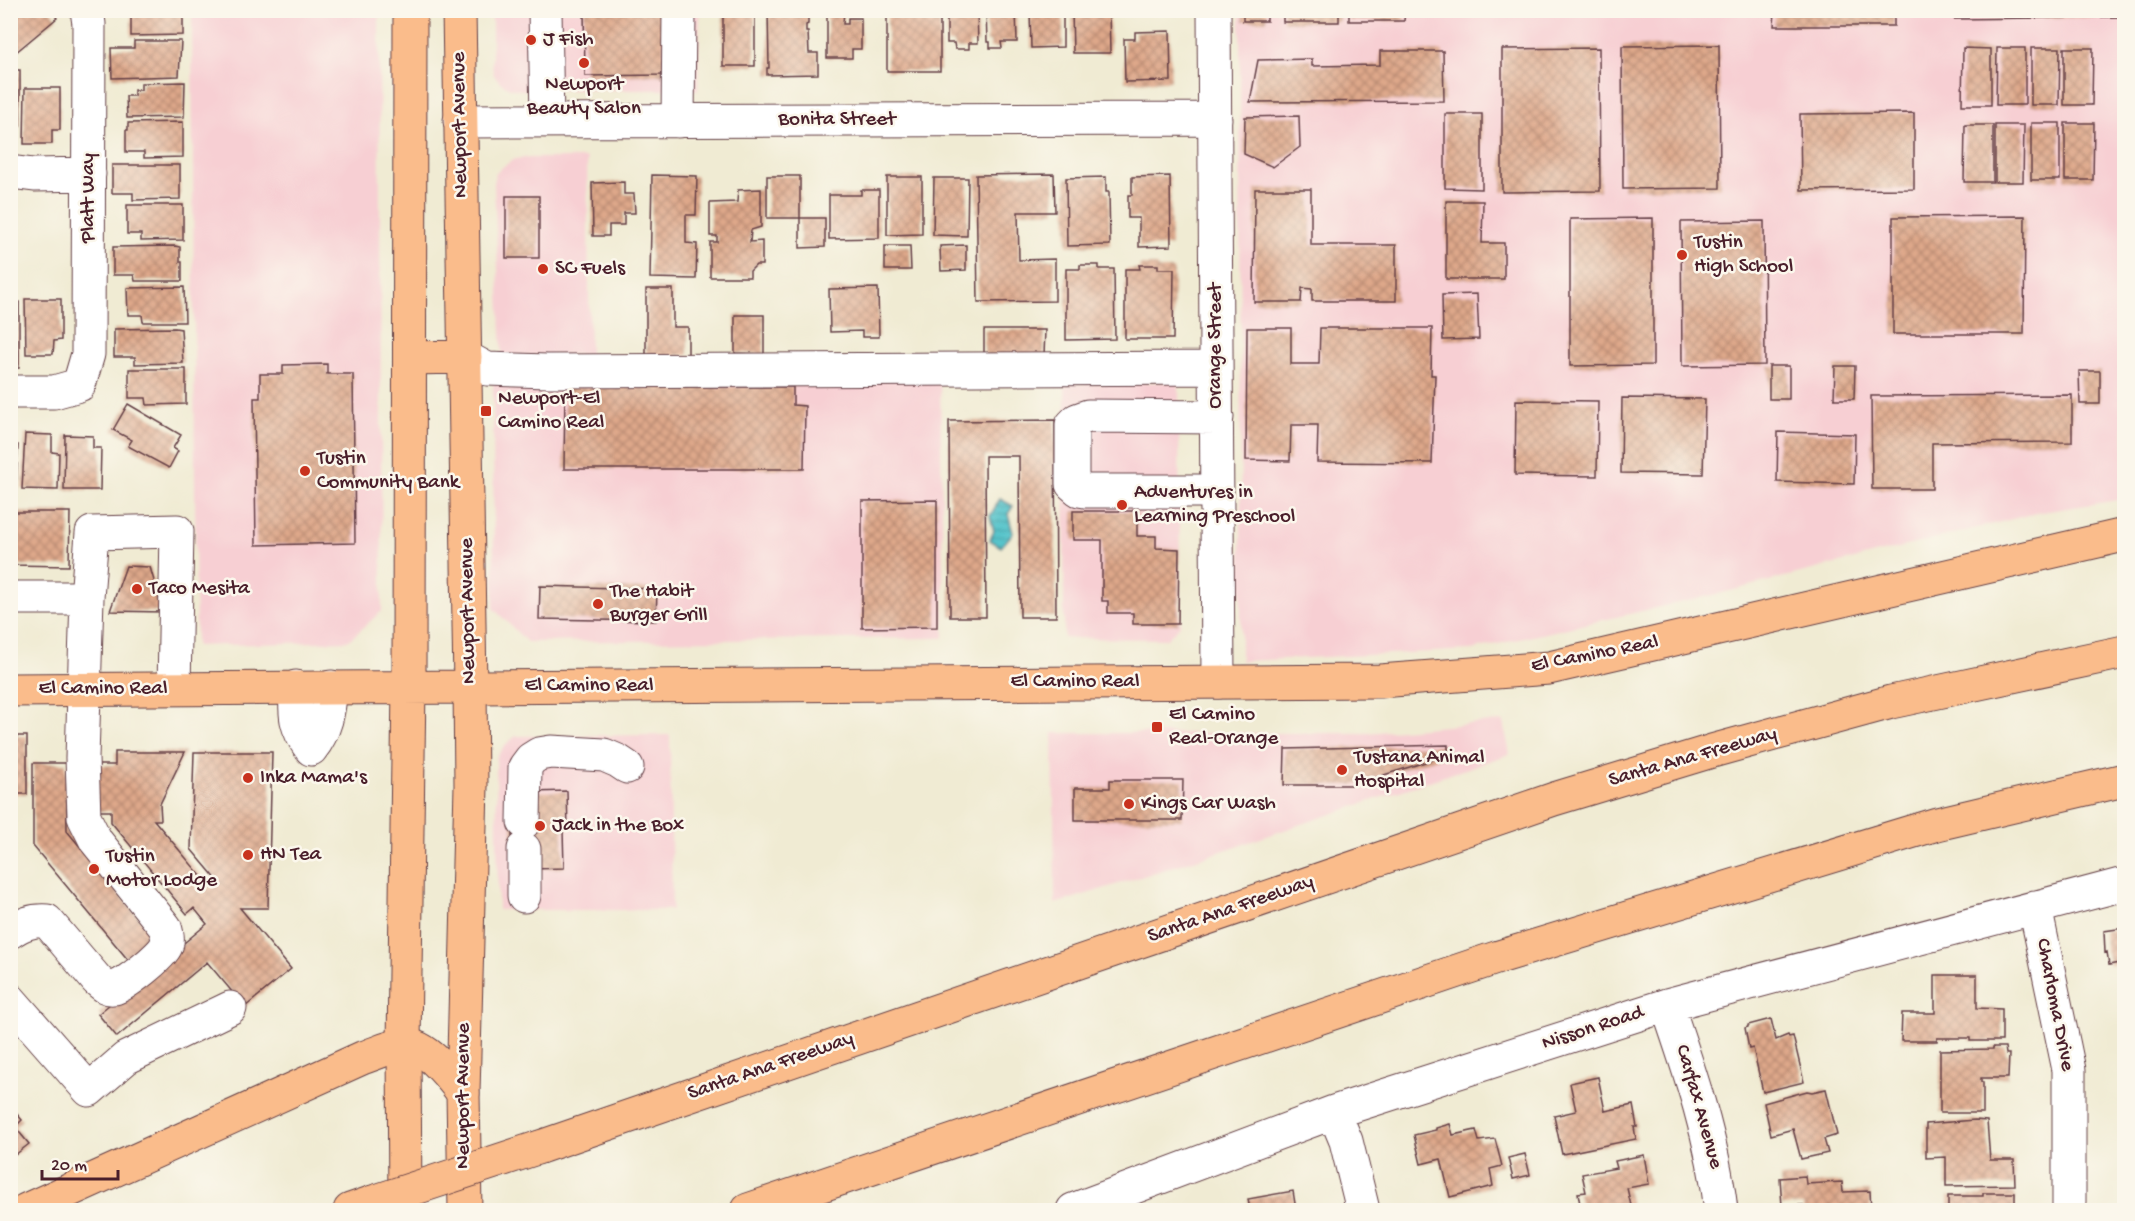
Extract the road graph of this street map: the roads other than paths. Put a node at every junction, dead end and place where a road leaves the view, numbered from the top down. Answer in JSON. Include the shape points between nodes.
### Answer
{"nodes":[{"id":1,"x":87,"y":10,"type":"edge"},
{"id":2,"x":410,"y":10,"type":"edge"},
{"id":3,"x":459,"y":10,"type":"edge"},
{"id":4,"x":545,"y":10,"type":"edge"},
{"id":5,"x":679,"y":10,"type":"edge"},
{"id":6,"x":1214,"y":10,"type":"edge"},
{"id":7,"x":1215,"y":119,"type":"junction"},
{"id":8,"x":460,"y":121,"type":"junction"},
{"id":9,"x":548,"y":121,"type":"junction"},
{"id":10,"x":678,"y":121,"type":"junction"},
{"id":11,"x":10,"y":172,"type":"edge"},
{"id":12,"x":89,"y":174,"type":"junction"},
{"id":13,"x":465,"y":357,"type":"junction"},
{"id":14,"x":410,"y":358,"type":"junction"},
{"id":15,"x":1216,"y":368,"type":"junction"},
{"id":16,"x":10,"y":392,"type":"edge"},
{"id":17,"x":1217,"y":417,"type":"junction"},
{"id":18,"x":1217,"y":491,"type":"junction"},
{"id":19,"x":2124,"y":535,"type":"edge"},
{"id":20,"x":10,"y":598,"type":"edge"},
{"id":21,"x":87,"y":598,"type":"junction"},
{"id":22,"x":2124,"y":652,"type":"edge"},
{"id":23,"x":1218,"y":682,"type":"junction"},
{"id":24,"x":409,"y":686,"type":"junction"},
{"id":25,"x":470,"y":686,"type":"junction"},
{"id":26,"x":296,"y":687,"type":"junction"},
{"id":27,"x":331,"y":687,"type":"junction"},
{"id":28,"x":174,"y":688,"type":"junction"},
{"id":29,"x":85,"y":689,"type":"junction"},
{"id":30,"x":10,"y":690,"type":"edge"},
{"id":31,"x":627,"y":767,"type":"dead end"},
{"id":32,"x":2124,"y":780,"type":"edge"},
{"id":33,"x":2124,"y":884,"type":"edge"},
{"id":34,"x":524,"y":896,"type":"dead end"},
{"id":35,"x":2035,"y":908,"type":"junction"},
{"id":36,"x":10,"y":932,"type":"edge"},
{"id":37,"x":10,"y":1000,"type":"edge"},
{"id":38,"x":1667,"y":1005,"type":"junction"},
{"id":39,"x":230,"y":1008,"type":"dead end"},
{"id":40,"x":404,"y":1045,"type":"junction"},
{"id":41,"x":463,"y":1093,"type":"junction"},
{"id":42,"x":1334,"y":1112,"type":"junction"},
{"id":43,"x":361,"y":1206,"type":"edge"},
{"id":44,"x":26,"y":1210,"type":"edge"},
{"id":45,"x":405,"y":1210,"type":"edge"},
{"id":46,"x":465,"y":1210,"type":"edge"},
{"id":47,"x":748,"y":1210,"type":"edge"},
{"id":48,"x":1073,"y":1210,"type":"edge"},
{"id":49,"x":1364,"y":1210,"type":"edge"},
{"id":50,"x":1721,"y":1210,"type":"edge"},
{"id":51,"x":2069,"y":1210,"type":"edge"}],
"edges":[{"from":1,"to":12,"type":"street","name":"Platt Way"},
{"from":2,"to":14,"type":"main road"},
{"from":3,"to":8,"type":"main road","name":"Newport Avenue"},
{"from":4,"to":9,"type":"street"},
{"from":5,"to":10,"type":"street"},
{"from":6,"to":7,"type":"street","name":"Orange Street"},
{"from":7,"to":10,"type":"street","name":"Bonita Street"},
{"from":7,"to":15,"type":"street","name":"Orange Street"},
{"from":8,"to":9,"type":"street","name":"Bonita Street"},
{"from":8,"to":13,"type":"main road","name":"Newport Avenue"},
{"from":9,"to":10,"type":"street","name":"Bonita Street"},
{"from":11,"to":12,"type":"street"},
{"from":12,"to":16,"type":"street","name":"Platt Way","via":[[88,354],[79,385],[54,392]]},
{"from":13,"to":14,"type":"main road"},
{"from":13,"to":15,"type":"street","via":[[487,369],[547,371]]},
{"from":13,"to":25,"type":"main road","name":"Newport Avenue"},
{"from":14,"to":24,"type":"main road"},
{"from":15,"to":17,"type":"street","name":"Orange Street"},
{"from":17,"to":18,"type":"street","name":"Orange Street"},
{"from":17,"to":18,"type":"street","via":[[1088,416],[1077,420],[1072,425],[1072,484],[1086,491]]},
{"from":18,"to":23,"type":"street","name":"Orange Street"},
{"from":19,"to":23,"type":"main road","name":"El Camino Real","via":[[1549,668],[1380,681]]},
{"from":20,"to":21,"type":"street"},
{"from":21,"to":28,"type":"street","via":[[92,533],[177,531]]},
{"from":21,"to":29,"type":"street"},
{"from":22,"to":43,"type":"main road","name":"Santa Ana Freeway","bridge":true,"via":[[1891,702],[1554,799]]},
{"from":23,"to":25,"type":"main road","name":"El Camino Real"},
{"from":24,"to":25,"type":"main road","name":"El Camino Real"},
{"from":24,"to":27,"type":"main road","name":"El Camino Real"},
{"from":24,"to":40,"type":"main road"},
{"from":25,"to":41,"type":"main road","name":"Newport Avenue"},
{"from":26,"to":27,"type":"main road","name":"El Camino Real"},
{"from":26,"to":27,"type":"street","via":[[295,717],[311,749],[328,716]]},
{"from":26,"to":28,"type":"main road","name":"El Camino Real"},
{"from":28,"to":29,"type":"main road","name":"El Camino Real"},
{"from":29,"to":30,"type":"main road","name":"El Camino Real"},
{"from":29,"to":36,"type":"street","via":[[84,817],[96,841],[165,927],[166,946],[123,985],[113,988],[105,987],[47,921],[22,924]]},
{"from":31,"to":34,"type":"street","via":[[604,755],[551,752],[531,759],[525,767]]},
{"from":32,"to":47,"type":"main road","via":[[1937,824],[1499,957]]},
{"from":33,"to":35,"type":"street","name":"Nisson Road"},
{"from":35,"to":38,"type":"street","name":"Nisson Road"},
{"from":35,"to":51,"type":"street","name":"Charloma Drive","via":[[2069,1070]]},
{"from":37,"to":39,"type":"street","via":[[89,1090],[126,1058]]},
{"from":38,"to":42,"type":"street","name":"Nisson Road"},
{"from":38,"to":50,"type":"street","name":"Carfax Avenue","via":[[1709,1136]]},
{"from":40,"to":41,"type":"main road","via":[[437,1062]]},
{"from":40,"to":44,"type":"main road","via":[[351,1063]]},
{"from":40,"to":45,"type":"main road"},
{"from":41,"to":46,"type":"main road","name":"Newport Avenue"},
{"from":42,"to":48,"type":"street","name":"Nisson Road"},
{"from":42,"to":49,"type":"street"}]}
